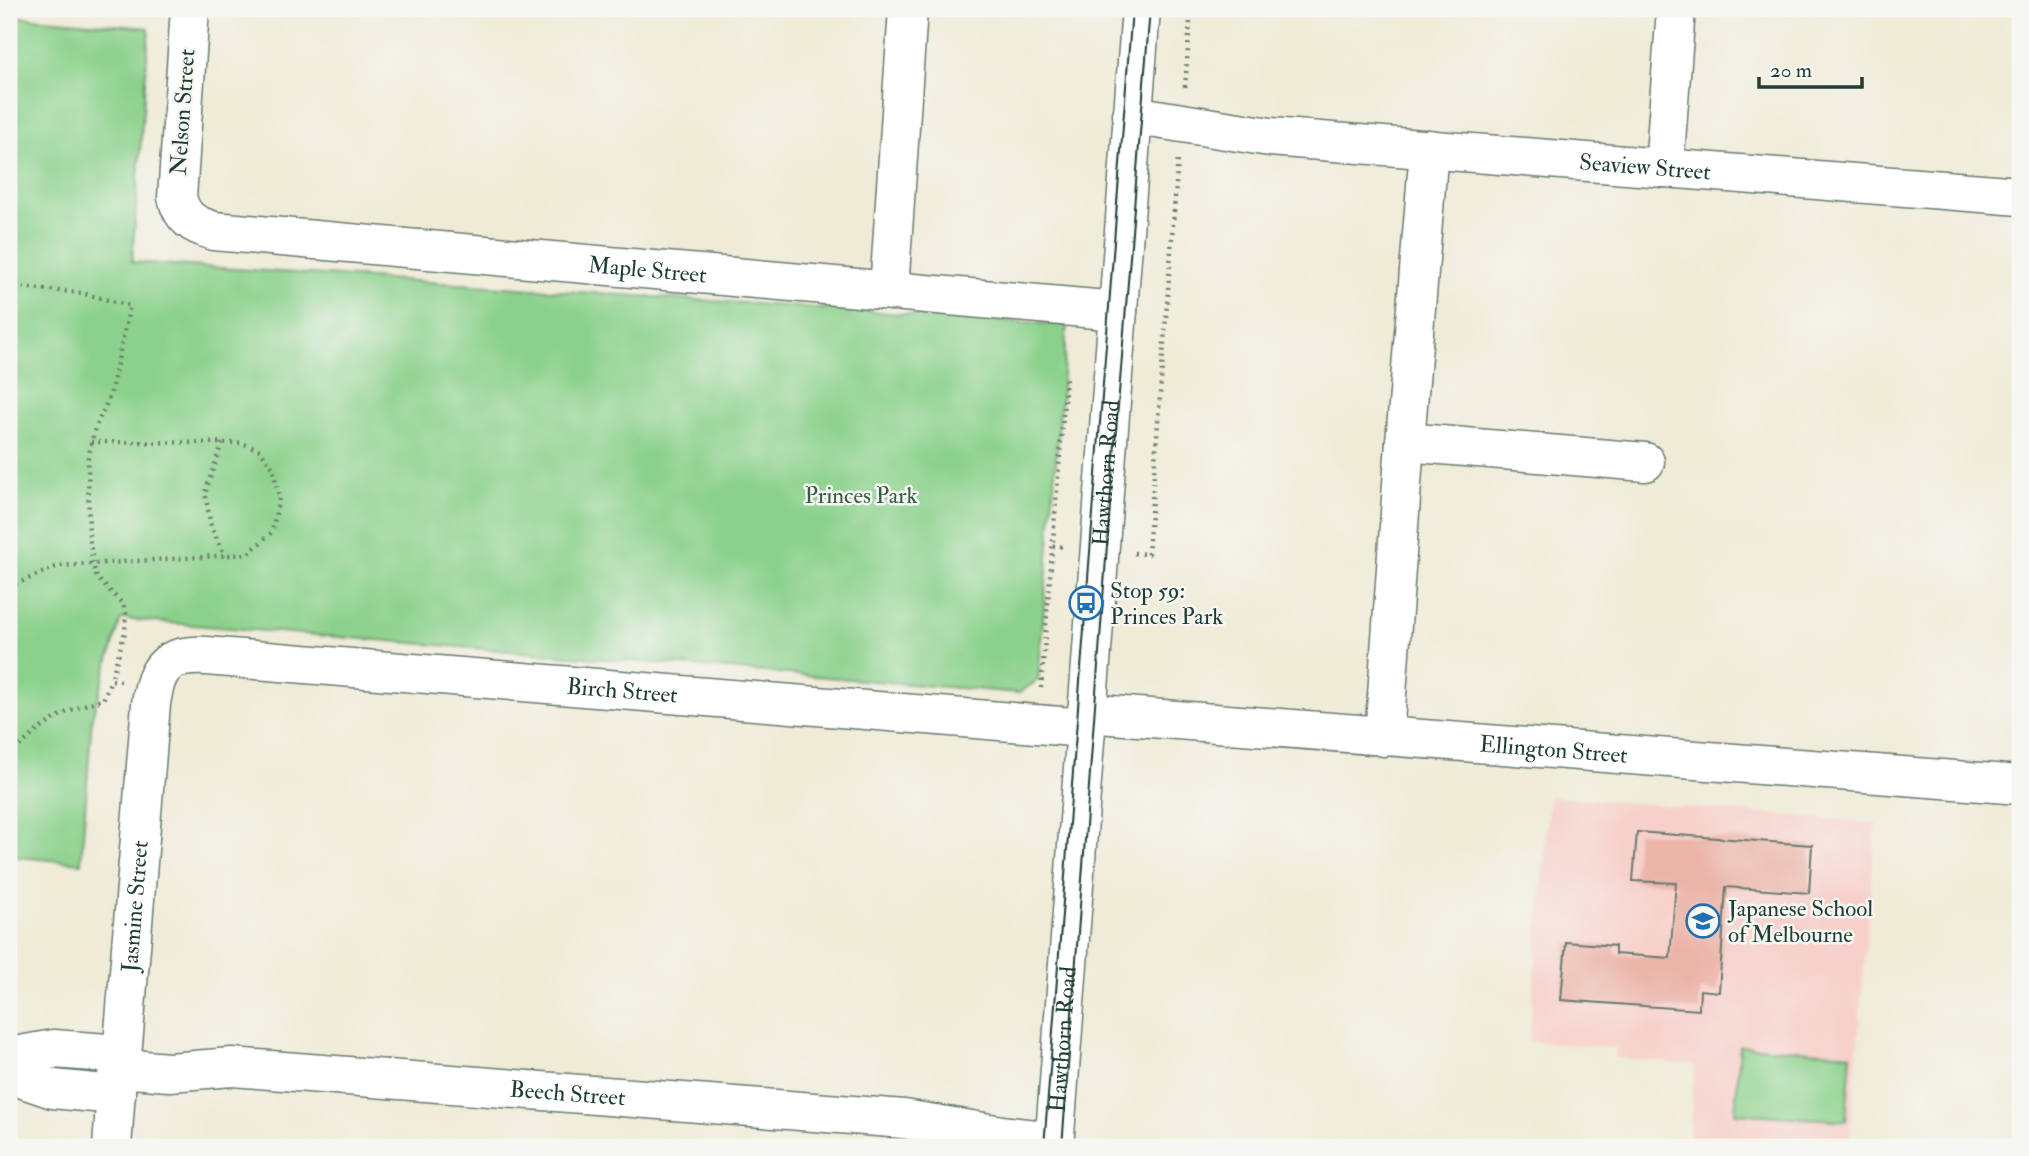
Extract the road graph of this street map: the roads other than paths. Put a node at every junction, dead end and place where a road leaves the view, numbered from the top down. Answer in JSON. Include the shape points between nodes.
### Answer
{"nodes":[{"id":1,"x":190,"y":9,"type":"edge"},
{"id":2,"x":908,"y":9,"type":"edge"},
{"id":3,"x":1141,"y":9,"type":"edge"},
{"id":4,"x":1676,"y":9,"type":"edge"},
{"id":5,"x":1131,"y":128,"type":"junction"},
{"id":6,"x":1429,"y":149,"type":"junction"},
{"id":7,"x":1664,"y":168,"type":"junction"},
{"id":8,"x":2020,"y":196,"type":"edge"},
{"id":9,"x":182,"y":214,"type":"joint"},
{"id":10,"x":889,"y":290,"type":"junction"},
{"id":11,"x":1118,"y":311,"type":"junction"},
{"id":12,"x":1405,"y":442,"type":"junction"},
{"id":13,"x":1645,"y":462,"type":"dead end"},
{"id":14,"x":158,"y":676,"type":"joint"},
{"id":15,"x":1086,"y":721,"type":"junction"},
{"id":16,"x":1384,"y":737,"type":"junction"},
{"id":17,"x":2020,"y":785,"type":"edge"},
{"id":18,"x":9,"y":1057,"type":"edge"},
{"id":19,"x":119,"y":1065,"type":"junction"},
{"id":20,"x":9,"y":1073,"type":"edge"},
{"id":21,"x":1055,"y":1136,"type":"edge"},
{"id":22,"x":112,"y":1147,"type":"edge"}],
"edges":[{"from":1,"to":9,"type":"street","name":"Nelson Street","via":[[176,187]]},
{"from":2,"to":10,"type":"street"},
{"from":3,"to":5,"type":"street","name":"Hawthorn Road"},
{"from":4,"to":7,"type":"street"},
{"from":5,"to":6,"type":"street","name":"Seaview Street"},
{"from":5,"to":11,"type":"street","name":"Hawthorn Road"},
{"from":6,"to":7,"type":"street","name":"Seaview Street"},
{"from":6,"to":12,"type":"street"},
{"from":7,"to":8,"type":"street","name":"Seaview Street"},
{"from":9,"to":10,"type":"street","name":"Maple Street","via":[[215,231]]},
{"from":10,"to":11,"type":"street","name":"Maple Street"},
{"from":11,"to":15,"type":"street","name":"Hawthorn Road"},
{"from":12,"to":13,"type":"street"},
{"from":12,"to":16,"type":"street"},
{"from":14,"to":15,"type":"street","name":"Birch Street","via":[[173,660],[187,655],[1038,724]]},
{"from":14,"to":19,"type":"street","name":"Jasmine Street","via":[[150,704]]},
{"from":15,"to":16,"type":"street","name":"Ellington Street"},
{"from":15,"to":21,"type":"street","name":"Hawthorn Road"},
{"from":16,"to":17,"type":"street","name":"Ellington Street"},
{"from":18,"to":19,"type":"street","name":"Beech Street","via":[[54,1049]]},
{"from":19,"to":20,"type":"street","name":"Beech Street","via":[[53,1089]]},
{"from":19,"to":21,"type":"street","name":"Beech Street","via":[[171,1050],[232,1066],[904,1119],[1009,1116]]},
{"from":19,"to":22,"type":"street","name":"Jasmine Street"}]}
